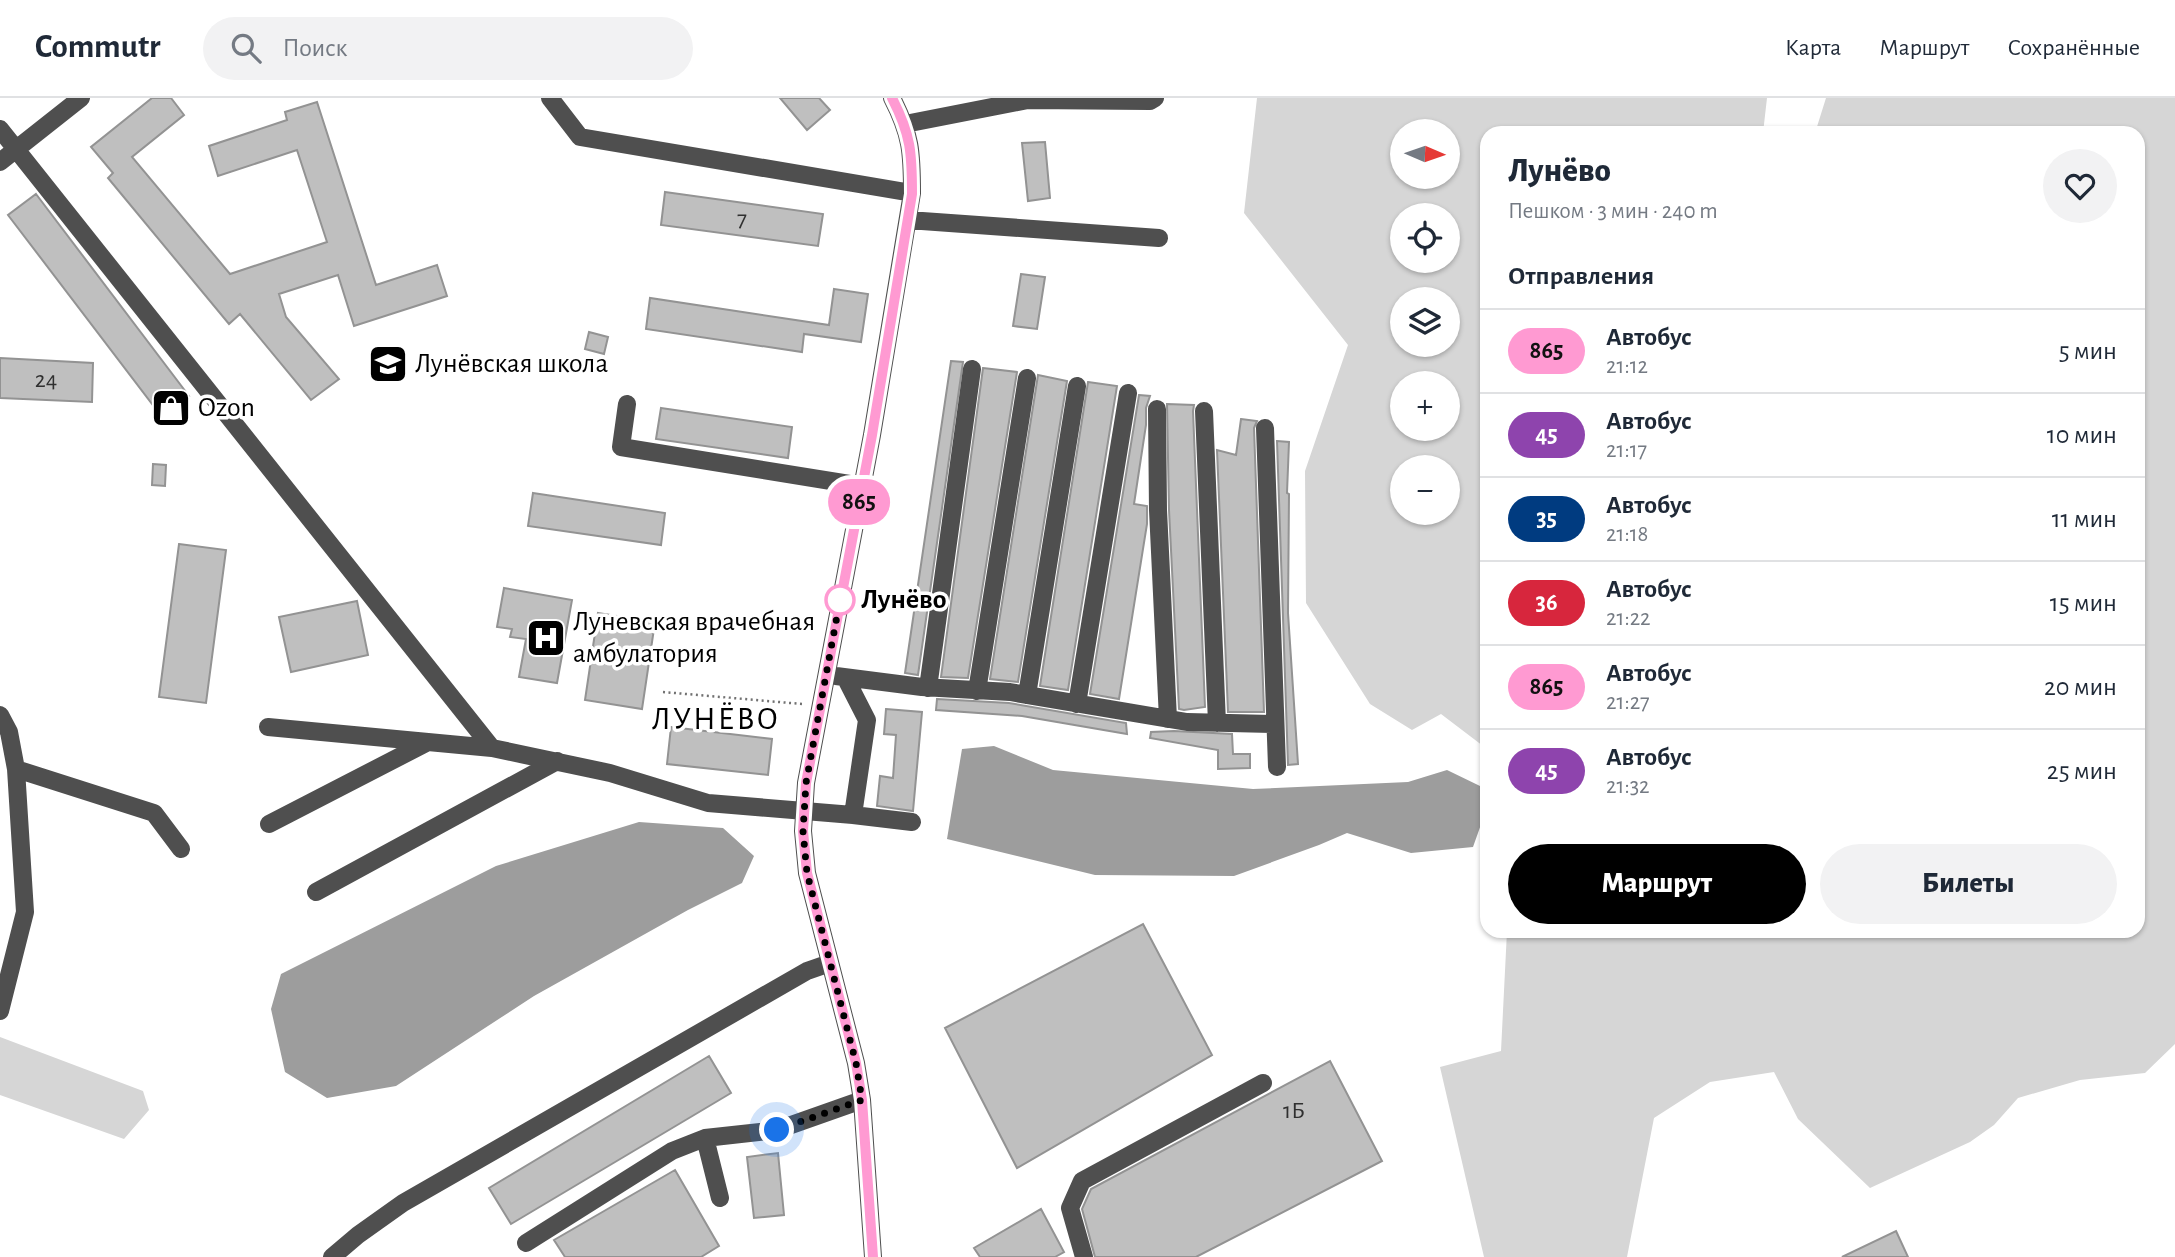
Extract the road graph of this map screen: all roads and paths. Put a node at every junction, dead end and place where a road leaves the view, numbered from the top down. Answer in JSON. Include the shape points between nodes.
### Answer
{"nodes":[{"id":1,"x":81,"y":98,"type":"edge"},
{"id":2,"x":550,"y":98,"type":"edge"},
{"id":3,"x":892,"y":98,"type":"edge"},
{"id":4,"x":1155,"y":98,"type":"edge"},
{"id":5,"x":905,"y":124,"type":"junction"},
{"id":6,"x":0,"y":129,"type":"edge"},
{"id":7,"x":15,"y":148,"type":"junction"},
{"id":8,"x":0,"y":162,"type":"edge"},
{"id":9,"x":912,"y":194,"type":"junction"},
{"id":10,"x":908,"y":220,"type":"junction"},
{"id":11,"x":1159,"y":238,"type":"dead end"},
{"id":12,"x":972,"y":369,"type":"dead end"},
{"id":13,"x":1027,"y":378,"type":"dead end"},
{"id":14,"x":1077,"y":386,"type":"dead end"},
{"id":15,"x":1128,"y":393,"type":"dead end"},
{"id":16,"x":628,"y":404,"type":"dead end"},
{"id":17,"x":1157,"y":409,"type":"dead end"},
{"id":18,"x":1204,"y":411,"type":"dead end"},
{"id":19,"x":1265,"y":428,"type":"dead end"},
{"id":20,"x":862,"y":486,"type":"junction"},
{"id":21,"x":826,"y":675,"type":"junction"},
{"id":22,"x":845,"y":677,"type":"junction"},
{"id":23,"x":928,"y":688,"type":"junction"},
{"id":24,"x":977,"y":691,"type":"junction"},
{"id":25,"x":663,"y":692,"type":"dead end"},
{"id":26,"x":1027,"y":695,"type":"junction"},
{"id":27,"x":1077,"y":704,"type":"junction"},
{"id":28,"x":820,"y":705,"type":"junction"},
{"id":29,"x":0,"y":715,"type":"edge"},
{"id":30,"x":1168,"y":719,"type":"junction"},
{"id":31,"x":1217,"y":723,"type":"junction"},
{"id":32,"x":1275,"y":724,"type":"junction"},
{"id":33,"x":268,"y":727,"type":"dead end"},
{"id":34,"x":428,"y":742,"type":"junction"},
{"id":35,"x":492,"y":748,"type":"junction"},
{"id":36,"x":557,"y":761,"type":"junction"},
{"id":37,"x":1277,"y":767,"type":"dead end"},
{"id":38,"x":16,"y":769,"type":"junction"},
{"id":39,"x":804,"y":810,"type":"junction"},
{"id":40,"x":853,"y":816,"type":"junction"},
{"id":41,"x":912,"y":822,"type":"dead end"},
{"id":42,"x":269,"y":824,"type":"dead end"},
{"id":43,"x":181,"y":849,"type":"dead end"},
{"id":44,"x":316,"y":892,"type":"dead end"},
{"id":45,"x":830,"y":962,"type":"junction"},
{"id":46,"x":0,"y":1011,"type":"edge"},
{"id":47,"x":1263,"y":1083,"type":"dead end"},
{"id":48,"x":862,"y":1100,"type":"junction"},
{"id":49,"x":705,"y":1138,"type":"junction"},
{"id":50,"x":720,"y":1198,"type":"dead end"},
{"id":51,"x":526,"y":1243,"type":"dead end"},
{"id":52,"x":332,"y":1257,"type":"edge"},
{"id":53,"x":873,"y":1257,"type":"edge"},
{"id":54,"x":1084,"y":1257,"type":"edge"}],
"edges":[{"from":1,"to":7,"type":"street"},
{"from":2,"to":9,"type":"street","via":[[580,137]]},
{"from":3,"to":5,"type":"street"},
{"from":4,"to":5,"type":"street","via":[[1028,100]]},
{"from":5,"to":9,"type":"street","via":[[912,158]]},
{"from":6,"to":7,"type":"street"},
{"from":7,"to":8,"type":"street"},
{"from":7,"to":35,"type":"street"},
{"from":9,"to":10,"type":"street"},
{"from":10,"to":11,"type":"street"},
{"from":10,"to":20,"type":"street"},
{"from":12,"to":23,"type":"street"},
{"from":13,"to":24,"type":"street"},
{"from":14,"to":26,"type":"street"},
{"from":15,"to":27,"type":"street"},
{"from":16,"to":20,"type":"street","via":[[621,447]]},
{"from":17,"to":30,"type":"street"},
{"from":18,"to":31,"type":"street"},
{"from":19,"to":32,"type":"street"},
{"from":20,"to":21,"type":"street"},
{"from":21,"to":22,"type":"street"},
{"from":21,"to":28,"type":"street"},
{"from":22,"to":23,"type":"street"},
{"from":22,"to":40,"type":"street","via":[[867,720]]},
{"from":23,"to":24,"type":"street"},
{"from":24,"to":26,"type":"street"},
{"from":25,"to":28,"type":"path"},
{"from":26,"to":27,"type":"street"},
{"from":27,"to":30,"type":"street"},
{"from":28,"to":39,"type":"street"},
{"from":29,"to":38,"type":"street","via":[[9,732]]},
{"from":30,"to":31,"type":"street"},
{"from":31,"to":32,"type":"street"},
{"from":32,"to":37,"type":"street"},
{"from":33,"to":34,"type":"street"},
{"from":34,"to":35,"type":"street"},
{"from":34,"to":42,"type":"street"},
{"from":35,"to":36,"type":"street"},
{"from":36,"to":39,"type":"street","via":[[708,803]]},
{"from":36,"to":44,"type":"street"},
{"from":38,"to":43,"type":"street","via":[[154,813]]},
{"from":38,"to":46,"type":"street","via":[[25,912]]},
{"from":39,"to":40,"type":"street"},
{"from":39,"to":45,"type":"street","via":[[807,873]]},
{"from":40,"to":41,"type":"street"},
{"from":45,"to":48,"type":"street"},
{"from":45,"to":52,"type":"street","via":[[403,1203]]},
{"from":47,"to":54,"type":"street","via":[[1082,1181],[1070,1208]]},
{"from":48,"to":49,"type":"street","via":[[777,1130]]},
{"from":48,"to":53,"type":"street"},
{"from":49,"to":50,"type":"street"},
{"from":49,"to":51,"type":"street","via":[[672,1151]]}]}
